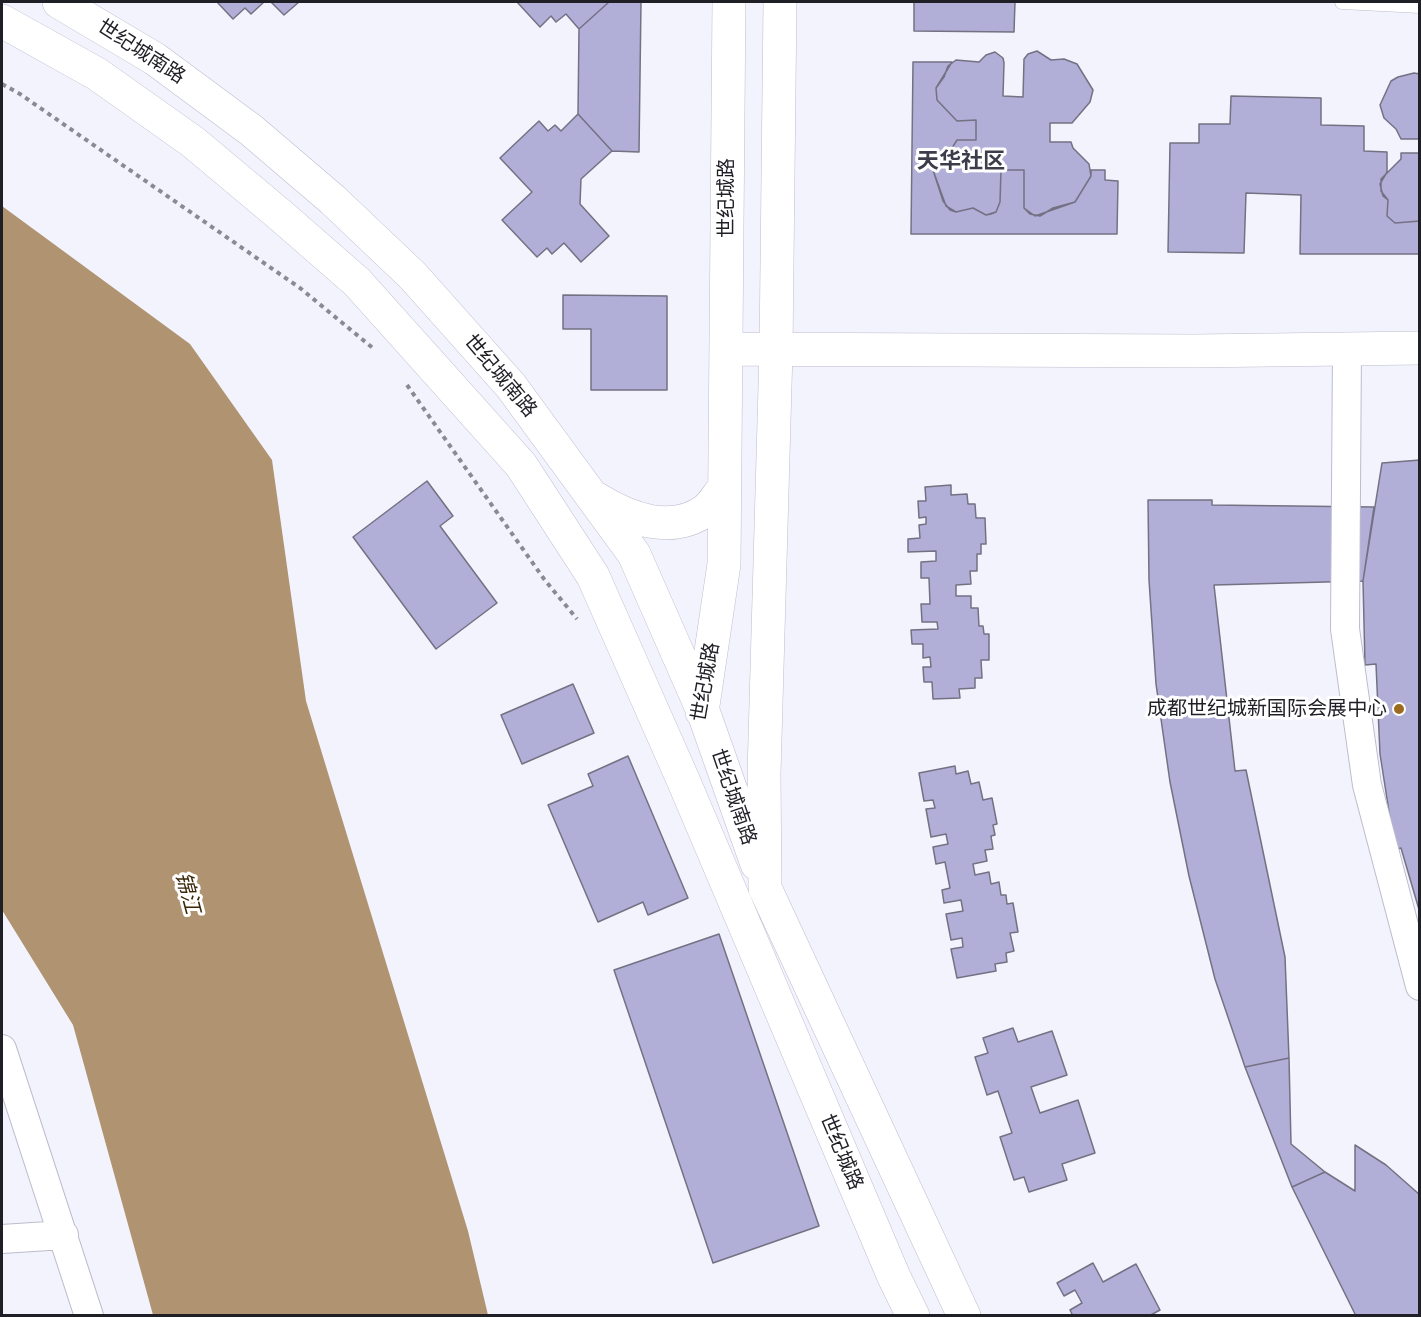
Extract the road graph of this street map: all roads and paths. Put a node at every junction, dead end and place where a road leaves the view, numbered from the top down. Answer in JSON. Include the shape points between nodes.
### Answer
{"nodes":[{"id":1,"x":59,"y":2,"type":"edge"},
{"id":2,"x":729,"y":2,"type":"edge"},
{"id":3,"x":780,"y":2,"type":"edge"},
{"id":4,"x":1342,"y":2,"type":"edge"},
{"id":5,"x":1419,"y":6,"type":"edge"},
{"id":6,"x":2,"y":21,"type":"edge"},
{"id":7,"x":2,"y":84,"type":"edge"},
{"id":8,"x":1419,"y":348,"type":"edge"},
{"id":9,"x":1347,"y":349,"type":"junction"},
{"id":10,"x":726,"y":350,"type":"junction"},
{"id":11,"x":776,"y":351,"type":"junction"},
{"id":12,"x":381,"y":355,"type":"dead end"},
{"id":13,"x":404,"y":381,"type":"dead end"},
{"id":14,"x":724,"y":488,"type":"junction"},
{"id":15,"x":591,"y":495,"type":"junction"},
{"id":16,"x":579,"y":621,"type":"dead end"},
{"id":17,"x":703,"y":711,"type":"junction"},
{"id":18,"x":684,"y":782,"type":"junction"},
{"id":19,"x":765,"y":888,"type":"junction"},
{"id":20,"x":1419,"y":986,"type":"edge"},
{"id":21,"x":2,"y":1048,"type":"edge"},
{"id":22,"x":64,"y":1235,"type":"junction"},
{"id":23,"x":2,"y":1239,"type":"edge"},
{"id":24,"x":88,"y":1316,"type":"edge"},
{"id":25,"x":912,"y":1316,"type":"edge"},
{"id":26,"x":964,"y":1316,"type":"edge"}],
"edges":[{"from":1,"to":15,"type":"main road","name":"世纪城南路","via":[[156,59],[251,130],[333,200],[412,276],[512,386]]},
{"from":2,"to":10,"type":"main road","name":"世纪城路"},
{"from":3,"to":11,"type":"main road","name":"世纪城路"},
{"from":4,"to":5,"type":"lane"},
{"from":6,"to":18,"type":"main road","via":[[97,74],[194,142],[357,282],[429,358],[522,465],[593,576]]},
{"from":7,"to":12,"type":"path","via":[[300,288]]},
{"from":8,"to":9,"type":"main road"},
{"from":9,"to":11,"type":"main road"},
{"from":9,"to":20,"type":"street","via":[[1345,629],[1367,785]]},
{"from":10,"to":11,"type":"main road"},
{"from":10,"to":14,"type":"main road","name":"世纪城路"},
{"from":11,"to":19,"type":"main road","name":"世纪城路","via":[[764,774]]},
{"from":13,"to":16,"type":"path","via":[[544,579]]},
{"from":14,"to":15,"type":"main road","via":[[707,509],[689,519],[667,522],[623,515]]},
{"from":14,"to":17,"type":"main road","name":"世纪城路","via":[[724,564]]},
{"from":15,"to":17,"type":"main road","name":"世纪城南路","via":[[634,554]]},
{"from":17,"to":18,"type":"main road","name":"世纪城路"},
{"from":17,"to":19,"type":"main road","name":"世纪城南路"},
{"from":18,"to":25,"type":"main road","name":"世纪城路"},
{"from":19,"to":26,"type":"main road","name":"世纪城路"},
{"from":21,"to":22,"type":"street"},
{"from":22,"to":23,"type":"street"},
{"from":22,"to":24,"type":"street"}]}
